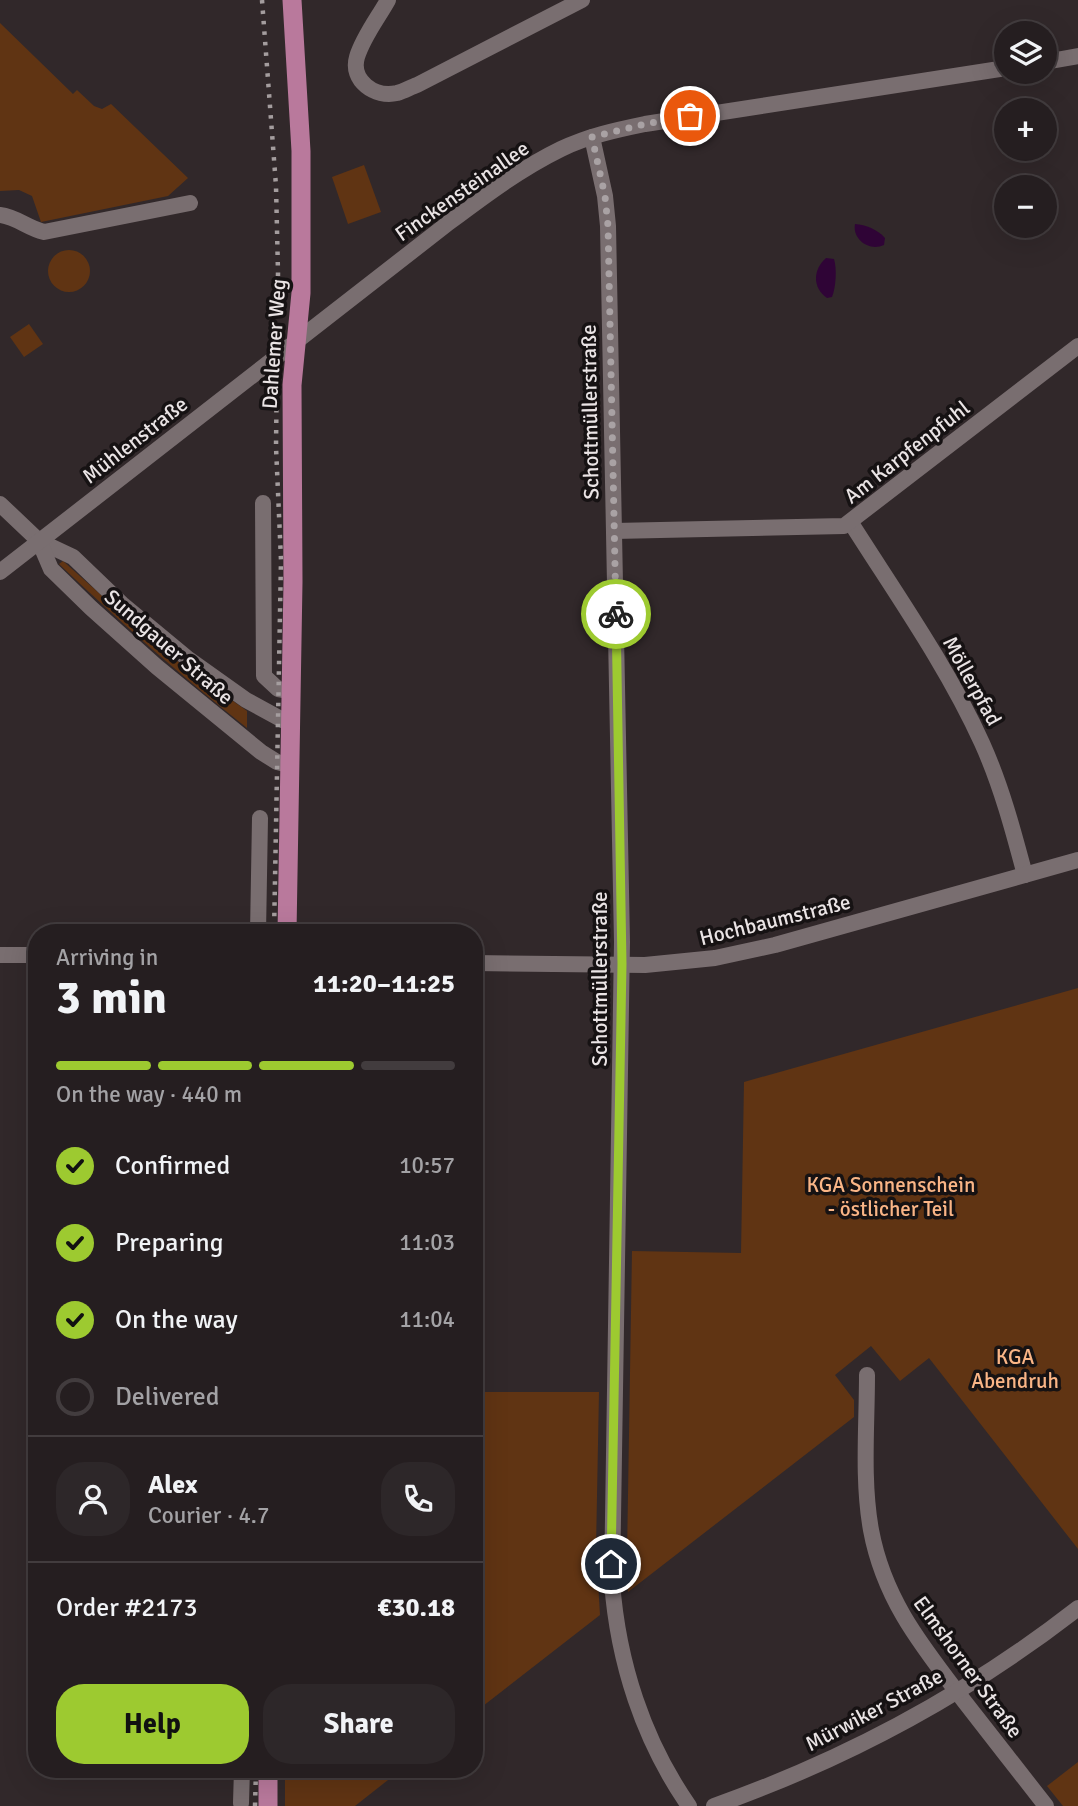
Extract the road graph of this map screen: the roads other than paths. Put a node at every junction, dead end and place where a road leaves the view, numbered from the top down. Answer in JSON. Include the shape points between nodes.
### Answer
{"nodes":[{"id":1,"x":292,"y":0,"type":"edge"},
{"id":2,"x":388,"y":0,"type":"edge"},
{"id":3,"x":582,"y":0,"type":"edge"},
{"id":4,"x":1078,"y":56,"type":"edge"},
{"id":5,"x":1057,"y":60,"type":"edge"},
{"id":6,"x":994,"y":70,"type":"edge"},
{"id":7,"x":592,"y":137,"type":"junction"},
{"id":8,"x":190,"y":203,"type":"dead end"},
{"id":9,"x":7,"y":215,"type":"edge"},
{"id":10,"x":296,"y":341,"type":"junction"},
{"id":11,"x":1078,"y":346,"type":"edge"},
{"id":12,"x":0,"y":503,"type":"edge"},
{"id":13,"x":263,"y":503,"type":"dead end"},
{"id":14,"x":850,"y":523,"type":"junction"},
{"id":15,"x":614,"y":531,"type":"junction"},
{"id":16,"x":39,"y":541,"type":"junction"},
{"id":17,"x":0,"y":572,"type":"edge"},
{"id":18,"x":290,"y":691,"type":"junction"},
{"id":19,"x":290,"y":724,"type":"junction"},
{"id":20,"x":289,"y":765,"type":"junction"},
{"id":21,"x":260,"y":818,"type":"dead end"},
{"id":22,"x":1078,"y":860,"type":"edge"},
{"id":23,"x":1025,"y":875,"type":"junction"},
{"id":24,"x":259,"y":891,"type":"junction"},
{"id":25,"x":287,"y":892,"type":"junction"},
{"id":26,"x":258,"y":924,"type":"edge"},
{"id":27,"x":287,"y":924,"type":"edge"},
{"id":28,"x":0,"y":955,"type":"edge"},
{"id":29,"x":28,"y":955,"type":"edge"},
{"id":30,"x":483,"y":963,"type":"edge"},
{"id":31,"x":622,"y":964,"type":"junction"},
{"id":32,"x":867,"y":1375,"type":"dead end"},
{"id":33,"x":1078,"y":1608,"type":"edge"},
{"id":34,"x":957,"y":1691,"type":"junction"},
{"id":35,"x":242,"y":1778,"type":"edge"},
{"id":36,"x":268,"y":1778,"type":"edge"},
{"id":37,"x":241,"y":1803,"type":"dead end"},
{"id":38,"x":268,"y":1806,"type":"edge"},
{"id":39,"x":689,"y":1806,"type":"edge"},
{"id":40,"x":714,"y":1806,"type":"edge"},
{"id":41,"x":1046,"y":1806,"type":"edge"}],
"edges":[{"from":1,"to":10,"type":"main road","name":"Dahlemer Weg","via":[[301,151],[301,293]]},
{"from":2,"to":3,"type":"street","via":[[356,60],[356,75],[367,88],[386,93],[417,85]]},
{"from":4,"to":5,"type":"street"},
{"from":6,"to":7,"type":"street","name":"Finckensteinallee","via":[[690,116]]},
{"from":7,"to":10,"type":"street","name":"Finckensteinallee","via":[[563,148],[485,196]]},
{"from":7,"to":15,"type":"street","name":"Schottmüllerstraße","via":[[607,218]]},
{"from":8,"to":9,"type":"street","via":[[44,232]]},
{"from":10,"to":16,"type":"street","name":"Mühlenstraße"},
{"from":10,"to":18,"type":"main road","name":"Dahlemer Weg"},
{"from":11,"to":14,"type":"street","name":"Am Karpfenpfuhl"},
{"from":12,"to":16,"type":"street","name":"Sundgauer Straße"},
{"from":13,"to":18,"type":"street","via":[[264,676],[278,689]]},
{"from":14,"to":15,"type":"street","name":"Am Karpfenpfuhl"},
{"from":14,"to":23,"type":"street","name":"Möllerpfad","via":[[970,719],[1000,790]]},
{"from":15,"to":31,"type":"street","name":"Schottmüllerstraße"},
{"from":16,"to":17,"type":"street","name":"Mühlenstraße"},
{"from":16,"to":19,"type":"street","name":"Sundgauer Straße","via":[[73,557],[154,632],[220,682]]},
{"from":16,"to":20,"type":"street","name":"Sundgauer Straße","via":[[51,569],[128,641],[261,752]]},
{"from":18,"to":19,"type":"main road","name":"Dahlemer Weg"},
{"from":19,"to":20,"type":"main road","name":"Dahlemer Weg"},
{"from":20,"to":25,"type":"main road","name":"Dahlemer Weg"},
{"from":21,"to":24,"type":"street"},
{"from":22,"to":23,"type":"street","name":"Hochbaumstraße"},
{"from":23,"to":31,"type":"street","name":"Hochbaumstraße","via":[[755,950],[691,961]]},
{"from":24,"to":25,"type":"street"},
{"from":24,"to":26,"type":"street"},
{"from":25,"to":27,"type":"main road","name":"Dahlemer Weg"},
{"from":28,"to":29,"type":"street"},
{"from":30,"to":31,"type":"street","name":"Hochbaumstraße"},
{"from":31,"to":39,"type":"street","name":"Schottmüllerstraße","via":[[612,1582],[618,1634],[636,1701],[663,1763]]},
{"from":32,"to":34,"type":"street","name":"Elmshorner Straße","via":[[867,1491],[877,1554],[906,1623]]},
{"from":33,"to":34,"type":"street","name":"Mürwiker Straße"},
{"from":34,"to":40,"type":"street","name":"Mürwiker Straße","via":[[839,1755]]},
{"from":34,"to":41,"type":"street","name":"Elmshorner Straße"},
{"from":35,"to":37,"type":"street"},
{"from":36,"to":38,"type":"main road"}]}
